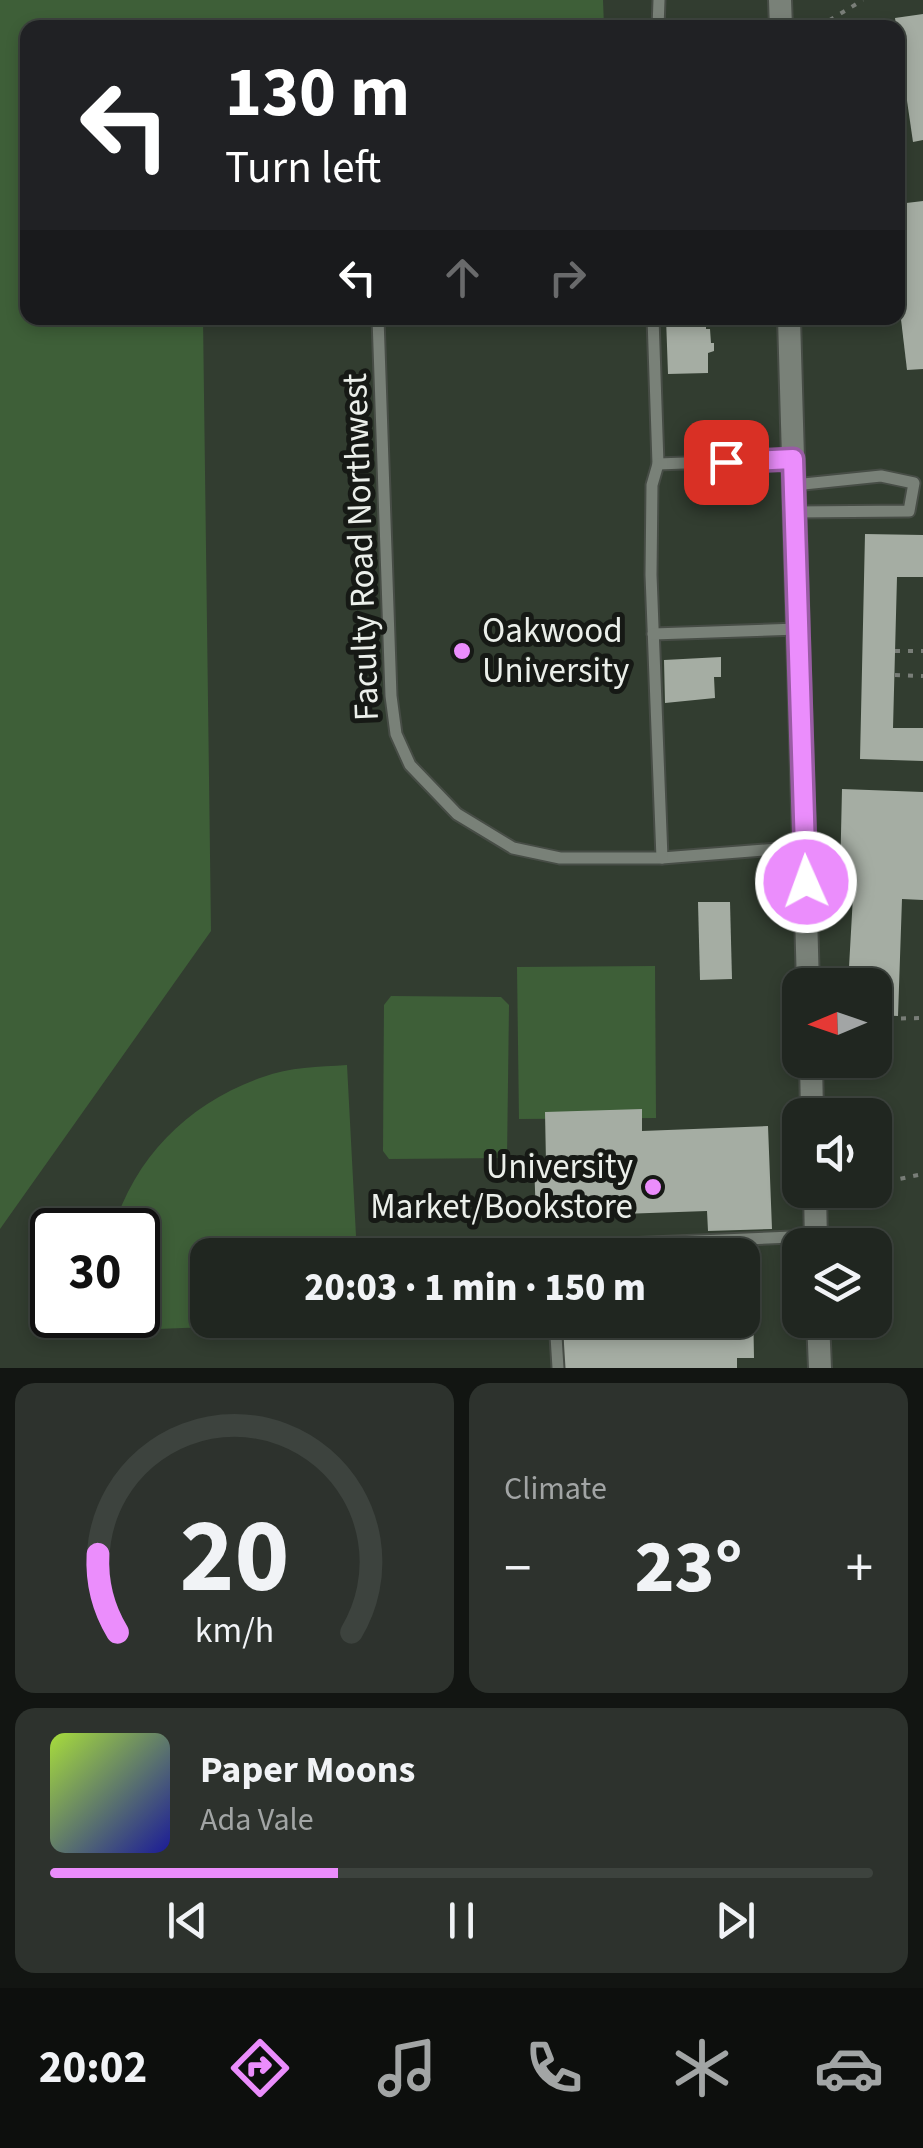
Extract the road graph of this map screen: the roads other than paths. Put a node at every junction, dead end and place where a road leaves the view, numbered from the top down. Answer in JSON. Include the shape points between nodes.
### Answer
{"nodes":[{"id":1,"x":378,"y":325,"type":"edge"},
{"id":2,"x":653,"y":325,"type":"edge"},
{"id":3,"x":789,"y":325,"type":"edge"},
{"id":4,"x":793,"y":459,"type":"junction"},
{"id":5,"x":658,"y":464,"type":"junction"},
{"id":6,"x":794,"y":486,"type":"junction"},
{"id":7,"x":795,"y":512,"type":"junction"},
{"id":8,"x":798,"y":630,"type":"junction"},
{"id":9,"x":654,"y":634,"type":"junction"},
{"id":10,"x":804,"y":847,"type":"junction"},
{"id":11,"x":662,"y":858,"type":"junction"},
{"id":12,"x":808,"y":968,"type":"edge"},
{"id":13,"x":556,"y":1338,"type":"edge"},
{"id":14,"x":819,"y":1338,"type":"edge"},
{"id":15,"x":558,"y":1368,"type":"edge"},
{"id":16,"x":820,"y":1368,"type":"edge"}],
"edges":[{"from":1,"to":11,"type":"lane","name":"Faculty Road Northwest","via":[[391,696],[396,734],[410,764],[457,814],[512,848],[560,858]]},
{"from":2,"to":5,"type":"lane"},
{"from":3,"to":4,"type":"street"},
{"from":4,"to":5,"type":"lane"},
{"from":4,"to":6,"type":"street"},
{"from":5,"to":9,"type":"lane","via":[[652,485]]},
{"from":6,"to":7,"type":"street"},
{"from":6,"to":7,"type":"lane","via":[[881,476],[914,484],[909,512]]},
{"from":7,"to":8,"type":"street"},
{"from":8,"to":9,"type":"lane"},
{"from":8,"to":10,"type":"street"},
{"from":9,"to":11,"type":"lane"},
{"from":10,"to":11,"type":"lane","name":"Faculty Road Northwest"},
{"from":10,"to":12,"type":"street"},
{"from":13,"to":15,"type":"lane"},
{"from":14,"to":16,"type":"street"}]}
